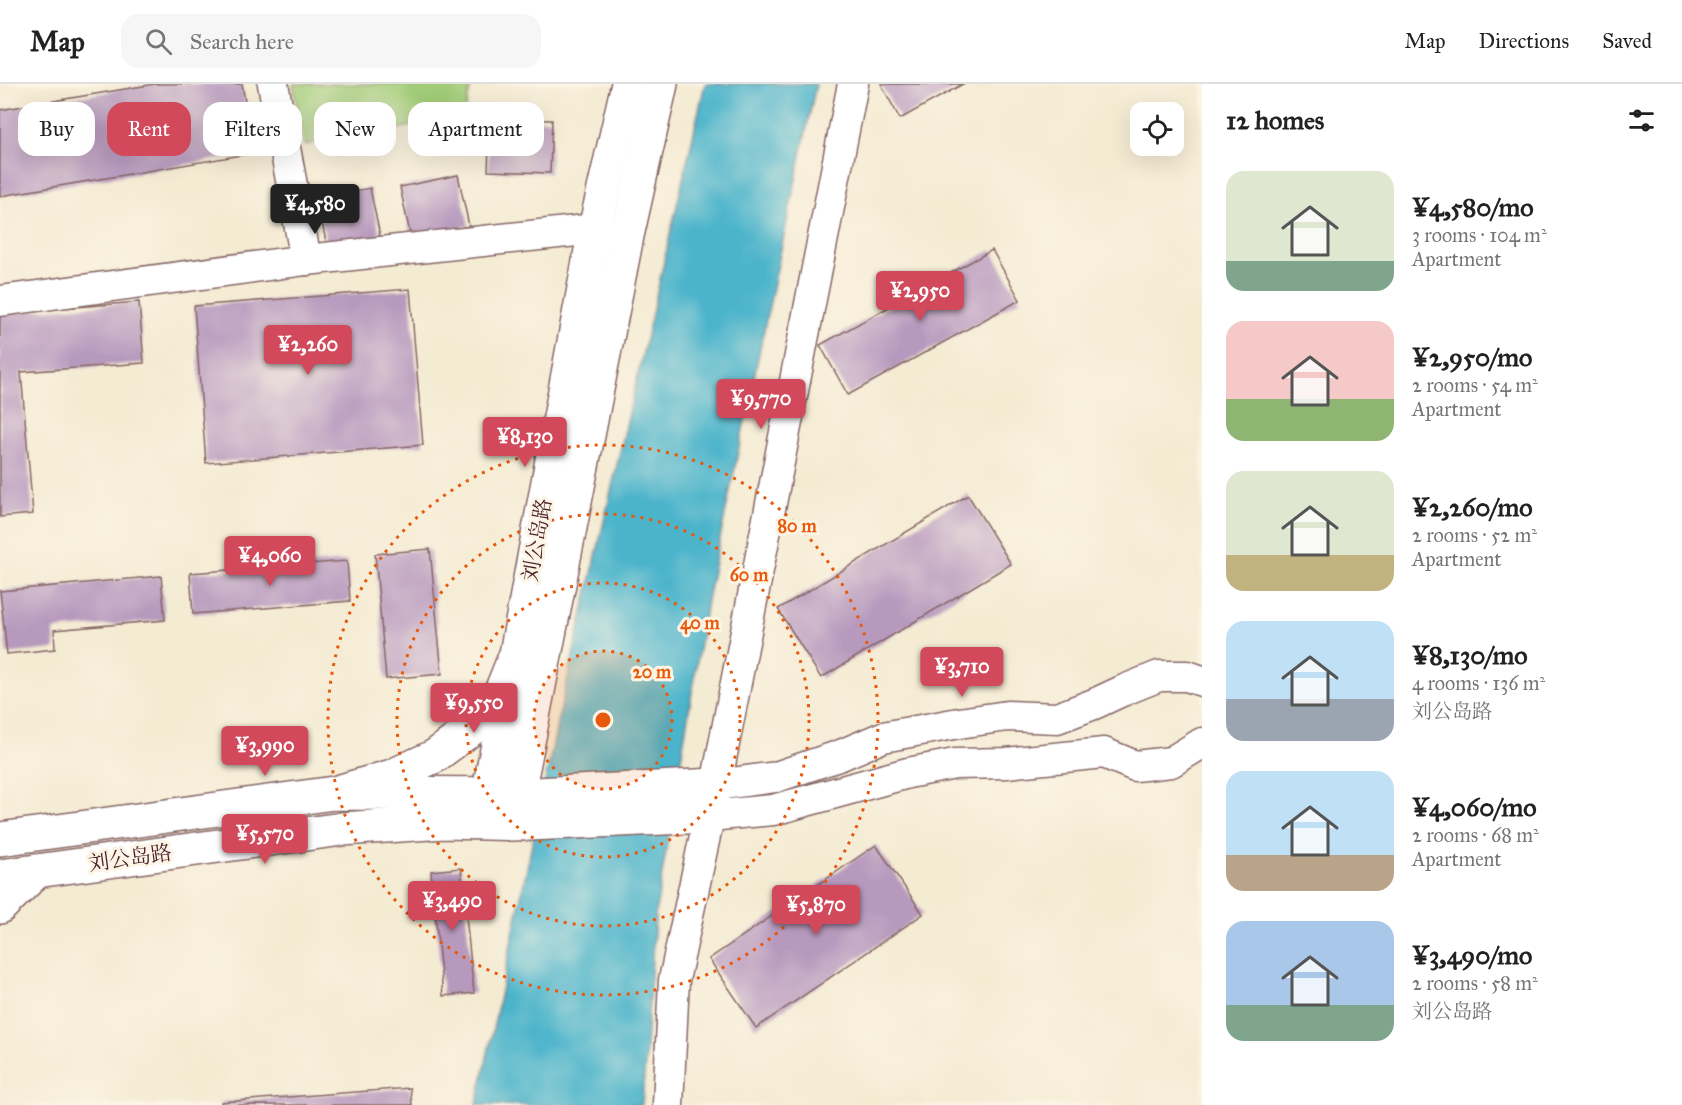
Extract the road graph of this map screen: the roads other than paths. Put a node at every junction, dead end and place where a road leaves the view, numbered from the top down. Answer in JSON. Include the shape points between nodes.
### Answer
{"nodes":[{"id":1,"x":273,"y":84,"type":"edge"},
{"id":2,"x":627,"y":84,"type":"edge"},
{"id":3,"x":661,"y":84,"type":"edge"},
{"id":4,"x":853,"y":84,"type":"edge"},
{"id":5,"x":595,"y":229,"type":"junction"},
{"id":6,"x":627,"y":236,"type":"junction"},
{"id":7,"x":306,"y":260,"type":"junction"},
{"id":8,"x":0,"y":301,"type":"edge"},
{"id":9,"x":516,"y":654,"type":"junction"},
{"id":10,"x":1202,"y":681,"type":"edge"},
{"id":11,"x":1202,"y":743,"type":"edge"},
{"id":12,"x":716,"y":785,"type":"junction"},
{"id":13,"x":334,"y":793,"type":"junction"},
{"id":14,"x":511,"y":809,"type":"junction"},
{"id":15,"x":709,"y":816,"type":"junction"},
{"id":16,"x":0,"y":826,"type":"edge"},
{"id":17,"x":33,"y":835,"type":"junction"},
{"id":18,"x":0,"y":839,"type":"edge"},
{"id":19,"x":37,"y":871,"type":"junction"},
{"id":20,"x":0,"y":876,"type":"edge"},
{"id":21,"x":0,"y":907,"type":"edge"},
{"id":22,"x":668,"y":1105,"type":"edge"}],
"edges":[{"from":1,"to":7,"type":"street"},
{"from":2,"to":5,"type":"main road","name":"刘公岛路"},
{"from":3,"to":6,"type":"main road","name":"刘公岛路"},
{"from":4,"to":12,"type":"street"},
{"from":5,"to":6,"type":"street"},
{"from":5,"to":7,"type":"street"},
{"from":5,"to":9,"type":"main road","name":"刘公岛路"},
{"from":6,"to":14,"type":"main road","name":"刘公岛路"},
{"from":7,"to":8,"type":"street"},
{"from":9,"to":13,"type":"main road","name":"刘公岛路","via":[[500,694],[470,730],[427,760],[392,776]]},
{"from":9,"to":14,"type":"main road"},
{"from":10,"to":12,"type":"street","via":[[1187,676],[1159,676],[1057,718],[1007,716],[883,737],[776,777]]},
{"from":11,"to":15,"type":"street","via":[[1171,762],[1135,766],[1104,753],[955,765],[908,773],[773,810]]},
{"from":12,"to":14,"type":"main road","via":[[670,787]]},
{"from":12,"to":15,"type":"street"},
{"from":13,"to":14,"type":"main road","name":"刘公岛路"},
{"from":13,"to":17,"type":"main road","name":"刘公岛路"},
{"from":14,"to":15,"type":"main road","via":[[664,819]]},
{"from":14,"to":19,"type":"main road","name":"刘公岛路","via":[[444,822],[342,829]]},
{"from":15,"to":22,"type":"street","via":[[674,980]]},
{"from":16,"to":17,"type":"main road"},
{"from":17,"to":18,"type":"main road","name":"刘公岛路"},
{"from":19,"to":20,"type":"main road","name":"刘公岛路"},
{"from":19,"to":21,"type":"main road"}]}
